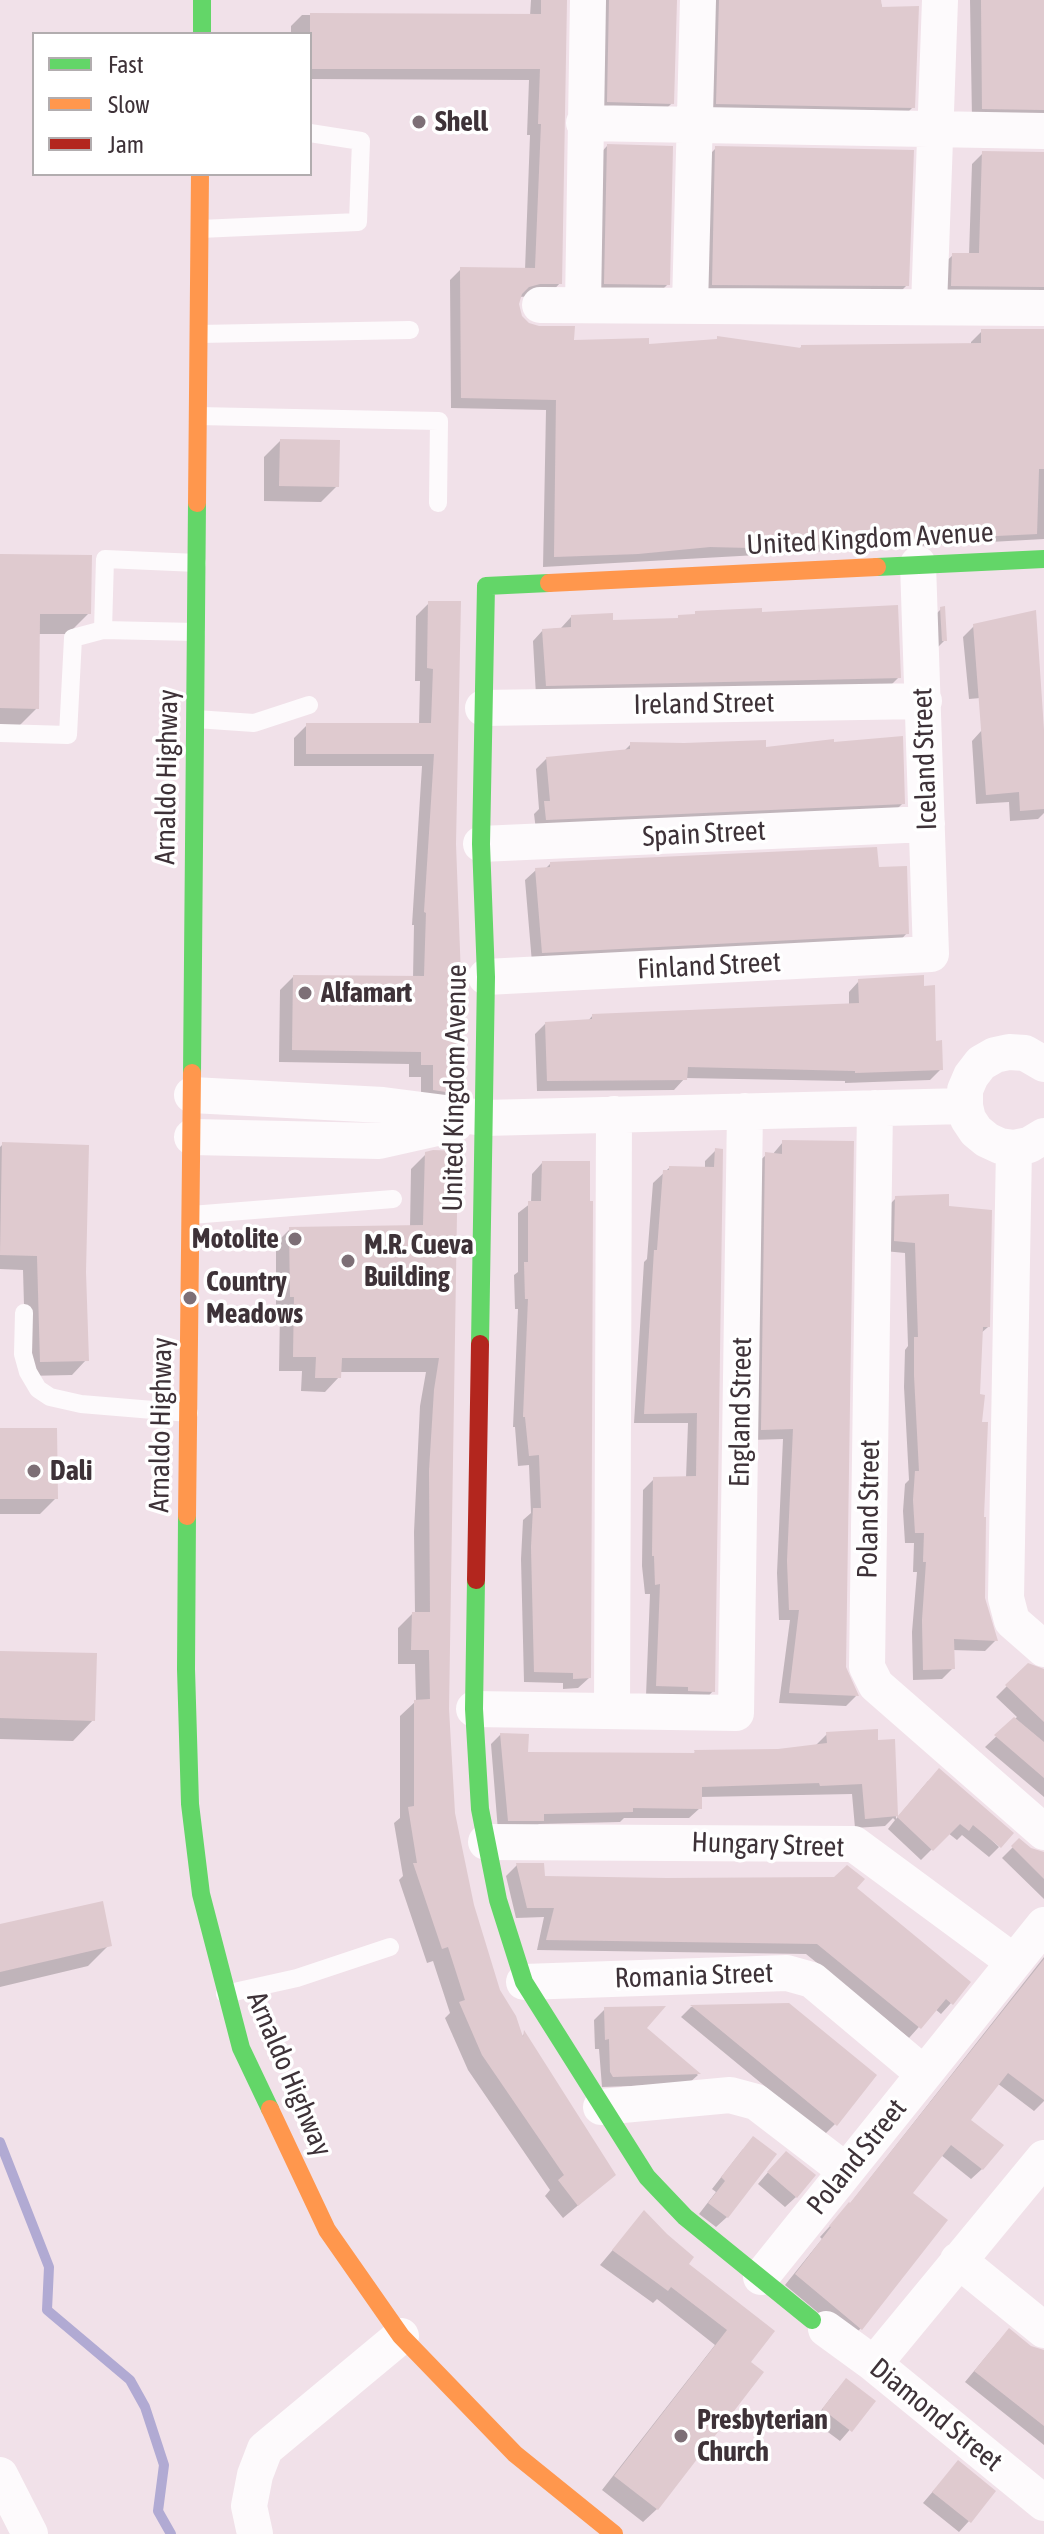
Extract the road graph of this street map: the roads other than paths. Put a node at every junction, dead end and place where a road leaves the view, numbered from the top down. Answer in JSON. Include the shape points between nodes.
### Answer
{"nodes":[{"id":1,"x":202,"y":0,"type":"edge"},
{"id":2,"x":588,"y":0,"type":"edge"},
{"id":3,"x":698,"y":0,"type":"edge"},
{"id":4,"x":940,"y":0,"type":"edge"},
{"id":5,"x":202,"y":32,"type":"edge"},
{"id":6,"x":584,"y":123,"type":"junction"},
{"id":7,"x":695,"y":125,"type":"junction"},
{"id":8,"x":936,"y":130,"type":"junction"},
{"id":9,"x":1044,"y":131,"type":"edge"},
{"id":10,"x":312,"y":133,"type":"edge"},
{"id":11,"x":200,"y":176,"type":"edge"},
{"id":12,"x":200,"y":229,"type":"junction"},
{"id":13,"x":540,"y":305,"type":"dead end"},
{"id":14,"x":583,"y":305,"type":"junction"},
{"id":15,"x":690,"y":306,"type":"junction"},
{"id":16,"x":929,"y":306,"type":"junction"},
{"id":17,"x":1044,"y":308,"type":"edge"},
{"id":18,"x":410,"y":330,"type":"dead end"},
{"id":19,"x":199,"y":334,"type":"junction"},
{"id":20,"x":198,"y":416,"type":"junction"},
{"id":21,"x":438,"y":503,"type":"dead end"},
{"id":22,"x":1044,"y":559,"type":"edge"},
{"id":23,"x":197,"y":563,"type":"junction"},
{"id":24,"x":918,"y":564,"type":"junction"},
{"id":25,"x":103,"y":630,"type":"junction"},
{"id":26,"x":196,"y":632,"type":"junction"},
{"id":27,"x":924,"y":701,"type":"junction"},
{"id":28,"x":309,"y":705,"type":"dead end"},
{"id":29,"x":483,"y":708,"type":"junction"},
{"id":30,"x":196,"y":719,"type":"junction"},
{"id":31,"x":0,"y":733,"type":"edge"},
{"id":32,"x":927,"y":824,"type":"junction"},
{"id":33,"x":481,"y":844,"type":"junction"},
{"id":34,"x":931,"y":954,"type":"joint"},
{"id":35,"x":486,"y":977,"type":"junction"},
{"id":36,"x":1044,"y":1064,"type":"edge"},
{"id":37,"x":192,"y":1095,"type":"junction"},
{"id":38,"x":965,"y":1106,"type":"junction"},
{"id":39,"x":875,"y":1108,"type":"junction"},
{"id":40,"x":745,"y":1111,"type":"junction"},
{"id":41,"x":614,"y":1114,"type":"junction"},
{"id":42,"x":484,"y":1118,"type":"junction"},
{"id":43,"x":192,"y":1137,"type":"junction"},
{"id":44,"x":1029,"y":1142,"type":"edge"},
{"id":45,"x":393,"y":1199,"type":"dead end"},
{"id":46,"x":191,"y":1215,"type":"junction"},
{"id":47,"x":24,"y":1313,"type":"dead end"},
{"id":48,"x":189,"y":1413,"type":"junction"},
{"id":49,"x":1044,"y":1649,"type":"edge"},
{"id":50,"x":474,"y":1709,"type":"junction"},
{"id":51,"x":612,"y":1710,"type":"junction"},
{"id":52,"x":1044,"y":1832,"type":"edge"},
{"id":53,"x":486,"y":1842,"type":"junction"},
{"id":54,"x":1044,"y":1925,"type":"edge"},
{"id":55,"x":390,"y":1947,"type":"dead end"},
{"id":56,"x":1014,"y":1962,"type":"junction"},
{"id":57,"x":524,"y":1982,"type":"junction"},
{"id":58,"x":225,"y":1994,"type":"junction"},
{"id":59,"x":924,"y":2074,"type":"junction"},
{"id":60,"x":601,"y":2107,"type":"junction"},
{"id":61,"x":1043,"y":2161,"type":"edge"},
{"id":62,"x":846,"y":2171,"type":"junction"},
{"id":63,"x":958,"y":2260,"type":"junction"},
{"id":64,"x":761,"y":2277,"type":"junction"},
{"id":65,"x":819,"y":2324,"type":"joint"},
{"id":66,"x":1044,"y":2330,"type":"edge"},
{"id":67,"x":401,"y":2336,"type":"junction"},
{"id":68,"x":874,"y":2364,"type":"junction"},
{"id":69,"x":0,"y":2475,"type":"edge"},
{"id":70,"x":1044,"y":2503,"type":"edge"},
{"id":71,"x":30,"y":2534,"type":"edge"},
{"id":72,"x":255,"y":2534,"type":"edge"},
{"id":73,"x":614,"y":2534,"type":"edge"}],
"edges":[{"from":1,"to":5,"type":"main road"},
{"from":2,"to":6,"type":"street"},
{"from":3,"to":7,"type":"street"},
{"from":4,"to":8,"type":"street"},
{"from":6,"to":7,"type":"street"},
{"from":6,"to":14,"type":"street"},
{"from":7,"to":8,"type":"street"},
{"from":7,"to":15,"type":"street"},
{"from":8,"to":9,"type":"street"},
{"from":8,"to":16,"type":"street"},
{"from":10,"to":12,"type":"lane","via":[[361,141],[358,222]]},
{"from":11,"to":12,"type":"main road","name":"Arnaldo Highway"},
{"from":12,"to":19,"type":"main road","name":"Arnaldo Highway"},
{"from":13,"to":14,"type":"street"},
{"from":14,"to":15,"type":"street"},
{"from":15,"to":16,"type":"street"},
{"from":16,"to":17,"type":"street"},
{"from":18,"to":19,"type":"lane"},
{"from":19,"to":20,"type":"main road","name":"Arnaldo Highway"},
{"from":20,"to":21,"type":"lane","via":[[439,421]]},
{"from":20,"to":23,"type":"main road","name":"Arnaldo Highway"},
{"from":22,"to":24,"type":"main road","name":"United Kingdom Avenue"},
{"from":23,"to":25,"type":"lane","via":[[105,559]]},
{"from":23,"to":26,"type":"main road","name":"Arnaldo Highway"},
{"from":24,"to":27,"type":"street","name":"Iceland Street"},
{"from":24,"to":29,"type":"main road","name":"United Kingdom Avenue","via":[[486,586]]},
{"from":25,"to":26,"type":"lane"},
{"from":25,"to":31,"type":"lane","via":[[73,638],[68,735]]},
{"from":26,"to":30,"type":"main road","name":"Arnaldo Highway"},
{"from":27,"to":29,"type":"street","name":"Ireland Street"},
{"from":27,"to":32,"type":"street","name":"Iceland Street"},
{"from":28,"to":30,"type":"lane","via":[[254,723]]},
{"from":29,"to":33,"type":"main road","name":"United Kingdom Avenue"},
{"from":30,"to":37,"type":"main road","name":"Arnaldo Highway"},
{"from":32,"to":33,"type":"street","name":"Spain Street"},
{"from":32,"to":34,"type":"street","name":"Iceland Street"},
{"from":33,"to":35,"type":"main road","name":"United Kingdom Avenue"},
{"from":34,"to":35,"type":"street","name":"Finland Street"},
{"from":35,"to":42,"type":"main road","name":"United Kingdom Avenue"},
{"from":36,"to":38,"type":"street","via":[[1025,1053],[995,1055],[971,1076]]},
{"from":37,"to":42,"type":"street","via":[[383,1105]]},
{"from":37,"to":43,"type":"main road","name":"Arnaldo Highway"},
{"from":38,"to":39,"type":"street"},
{"from":38,"to":44,"type":"street","via":[[968,1119],[987,1140]]},
{"from":39,"to":40,"type":"street"},
{"from":39,"to":52,"type":"street","name":"Poland Street","via":[[867,1667],[876,1685]]},
{"from":40,"to":41,"type":"street"},
{"from":40,"to":51,"type":"street","name":"England Street","via":[[736,1713]]},
{"from":41,"to":42,"type":"street"},
{"from":41,"to":51,"type":"street"},
{"from":42,"to":43,"type":"street","via":[[379,1141]]},
{"from":42,"to":50,"type":"main road","name":"United Kingdom Avenue"},
{"from":43,"to":46,"type":"main road","name":"Arnaldo Highway"},
{"from":44,"to":49,"type":"street","via":[[1006,1598],[1012,1621]]},
{"from":45,"to":46,"type":"lane"},
{"from":46,"to":48,"type":"main road","name":"Arnaldo Highway"},
{"from":47,"to":48,"type":"lane","via":[[28,1372],[50,1397]]},
{"from":48,"to":58,"type":"main road","name":"Arnaldo Highway","via":[[190,1804],[201,1894]]},
{"from":50,"to":51,"type":"street"},
{"from":50,"to":53,"type":"main road","name":"United Kingdom Avenue"},
{"from":53,"to":56,"type":"street","name":"Hungary Street","via":[[854,1844]]},
{"from":53,"to":57,"type":"main road","name":"United Kingdom Avenue"},
{"from":54,"to":56,"type":"street","name":"Poland Street"},
{"from":55,"to":58,"type":"lane","via":[[297,1978]]},
{"from":56,"to":59,"type":"street","name":"Poland Street"},
{"from":57,"to":59,"type":"street","name":"Romania Street","via":[[787,1973],[812,1980]]},
{"from":57,"to":60,"type":"main road","name":"United Kingdom Avenue"},
{"from":58,"to":67,"type":"main road","name":"Arnaldo Highway","via":[[241,2048],[327,2230]]},
{"from":59,"to":62,"type":"street","name":"Poland Street"},
{"from":60,"to":62,"type":"street","via":[[730,2095],[756,2102]]},
{"from":60,"to":64,"type":"main road","name":"United Kingdom Avenue","via":[[647,2177],[685,2217]]},
{"from":61,"to":63,"type":"street"},
{"from":62,"to":64,"type":"street","name":"Poland Street"},
{"from":63,"to":66,"type":"street"},
{"from":63,"to":68,"type":"street"},
{"from":64,"to":65,"type":"main road","name":"United Kingdom Avenue"},
{"from":65,"to":68,"type":"street","name":"Diamond Street"},
{"from":67,"to":72,"type":"street","via":[[265,2449],[249,2506]]},
{"from":67,"to":73,"type":"main road","name":"Arnaldo Highway","via":[[515,2454]]},
{"from":68,"to":70,"type":"street","name":"Diamond Street"},
{"from":69,"to":71,"type":"street"}]}
